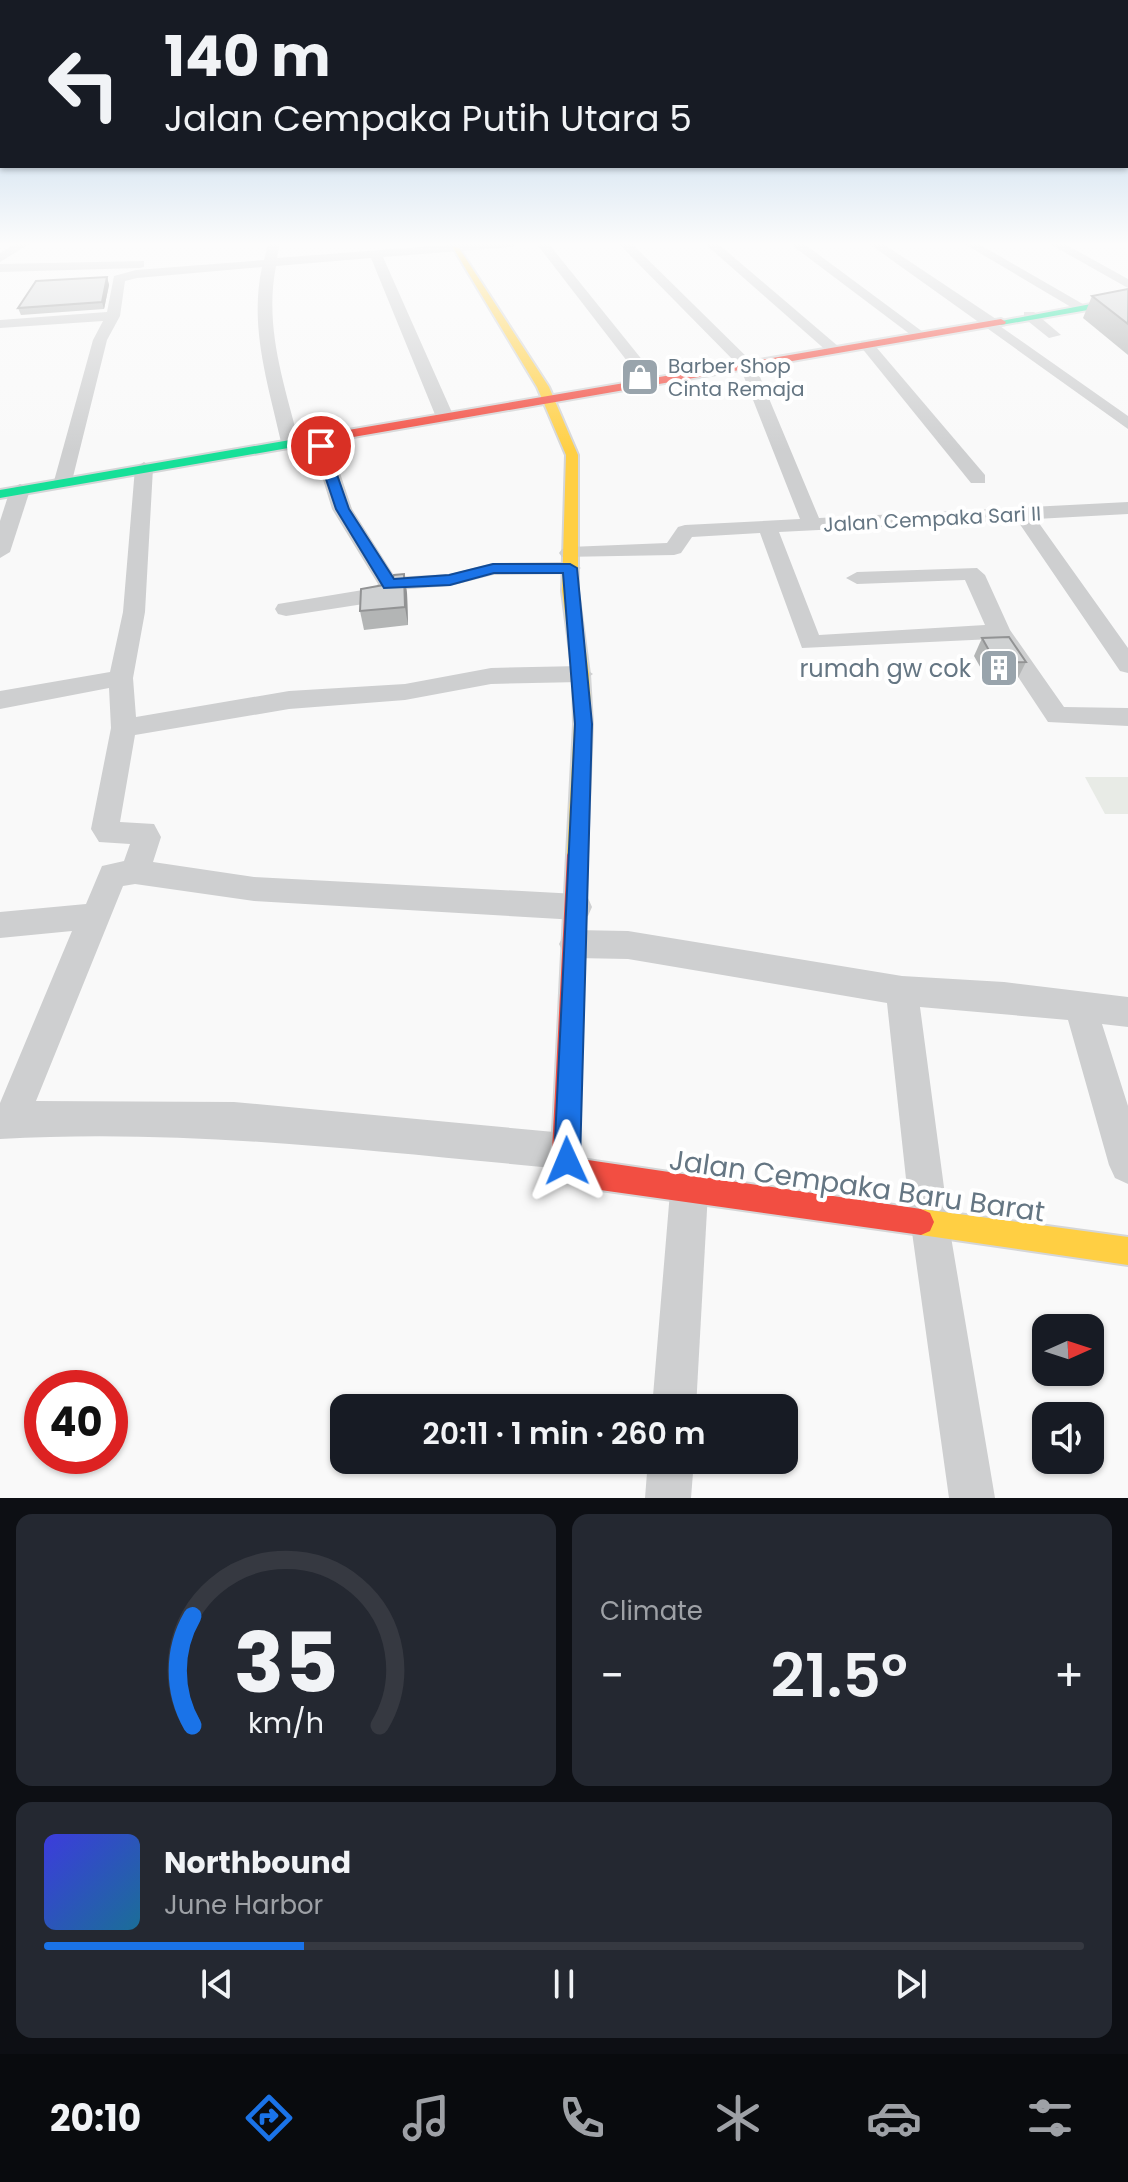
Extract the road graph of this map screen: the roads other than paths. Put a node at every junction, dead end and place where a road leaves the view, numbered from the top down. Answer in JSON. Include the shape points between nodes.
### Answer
{"nodes":[{"id":1,"x":114,"y":313,"type":"edge"},
{"id":2,"x":264,"y":313,"type":"edge"},
{"id":3,"x":408,"y":313,"type":"edge"},
{"id":4,"x":500,"y":313,"type":"edge"},
{"id":5,"x":597,"y":313,"type":"edge"},
{"id":6,"x":694,"y":313,"type":"edge"},
{"id":7,"x":791,"y":313,"type":"edge"},
{"id":8,"x":890,"y":313,"type":"edge"},
{"id":9,"x":975,"y":313,"type":"edge"},
{"id":10,"x":1043,"y":313,"type":"edge"},
{"id":11,"x":1029,"y":315,"type":"junction"},
{"id":12,"x":113,"y":316,"type":"junction"},
{"id":13,"x":988,"y":322,"type":"junction"},
{"id":14,"x":0,"y":324,"type":"edge"},
{"id":15,"x":920,"y":335,"type":"junction"},
{"id":16,"x":1054,"y":335,"type":"dead end"},
{"id":17,"x":866,"y":344,"type":"junction"},
{"id":18,"x":834,"y":350,"type":"junction"},
{"id":19,"x":747,"y":365,"type":"junction"},
{"id":20,"x":650,"y":380,"type":"junction"},
{"id":21,"x":550,"y":399,"type":"junction"},
{"id":22,"x":445,"y":417,"type":"junction"},
{"id":23,"x":1128,"y":424,"type":"edge"},
{"id":24,"x":319,"y":437,"type":"junction"},
{"id":25,"x":290,"y":442,"type":"junction"},
{"id":26,"x":144,"y":468,"type":"junction"},
{"id":27,"x":978,"y":479,"type":"dead end"},
{"id":28,"x":63,"y":481,"type":"junction"},
{"id":29,"x":10,"y":492,"type":"edge"},
{"id":30,"x":1128,"y":508,"type":"edge"},
{"id":31,"x":1023,"y":514,"type":"junction"},
{"id":32,"x":812,"y":525,"type":"junction"},
{"id":33,"x":767,"y":526,"type":"junction"},
{"id":34,"x":0,"y":552,"type":"edge"},
{"id":35,"x":570,"y":561,"type":"junction"},
{"id":36,"x":857,"y":578,"type":"dead end"},
{"id":37,"x":389,"y":584,"type":"junction"},
{"id":38,"x":286,"y":609,"type":"dead end"},
{"id":39,"x":999,"y":631,"type":"junction"},
{"id":40,"x":1128,"y":665,"type":"edge"},
{"id":41,"x":581,"y":674,"type":"junction"},
{"id":42,"x":121,"y":678,"type":"junction"},
{"id":43,"x":0,"y":700,"type":"edge"},
{"id":44,"x":1128,"y":717,"type":"edge"},
{"id":45,"x":124,"y":728,"type":"junction"},
{"id":46,"x":135,"y":872,"type":"junction"},
{"id":47,"x":577,"y":907,"type":"junction"},
{"id":48,"x":94,"y":916,"type":"junction"},
{"id":49,"x":0,"y":925,"type":"edge"},
{"id":50,"x":575,"y":944,"type":"junction"},
{"id":51,"x":902,"y":991,"type":"junction"},
{"id":52,"x":1080,"y":1006,"type":"junction"},
{"id":53,"x":1128,"y":1012,"type":"edge"},
{"id":54,"x":6,"y":1121,"type":"edge"},
{"id":55,"x":572,"y":1163,"type":"junction"},
{"id":56,"x":1128,"y":1165,"type":"edge"},
{"id":57,"x":689,"y":1192,"type":"junction"},
{"id":58,"x":930,"y":1225,"type":"junction"},
{"id":59,"x":1128,"y":1251,"type":"edge"},
{"id":60,"x":675,"y":1394,"type":"edge"},
{"id":61,"x":670,"y":1474,"type":"edge"},
{"id":62,"x":668,"y":1498,"type":"edge"},
{"id":63,"x":972,"y":1498,"type":"edge"}],
"edges":[{"from":1,"to":12,"type":"street"},
{"from":2,"to":25,"type":"street","via":[[265,339]]},
{"from":3,"to":22,"type":"street"},
{"from":4,"to":21,"type":"street"},
{"from":5,"to":20,"type":"street"},
{"from":6,"to":19,"type":"street"},
{"from":7,"to":18,"type":"street"},
{"from":8,"to":15,"type":"street"},
{"from":9,"to":13,"type":"street"},
{"from":10,"to":11,"type":"street"},
{"from":11,"to":13,"type":"street"},
{"from":11,"to":16,"type":"street"},
{"from":12,"to":14,"type":"street"},
{"from":12,"to":28,"type":"street","via":[[100,340]]},
{"from":13,"to":15,"type":"street"},
{"from":13,"to":23,"type":"street"},
{"from":15,"to":17,"type":"street"},
{"from":17,"to":18,"type":"street"},
{"from":17,"to":27,"type":"street"},
{"from":18,"to":19,"type":"street"},
{"from":19,"to":20,"type":"street"},
{"from":19,"to":32,"type":"street","name":"Jalan Cempaka Sari II"},
{"from":20,"to":21,"type":"street"},
{"from":21,"to":22,"type":"street"},
{"from":21,"to":35,"type":"street","via":[[572,455]]},
{"from":22,"to":24,"type":"street"},
{"from":24,"to":25,"type":"street"},
{"from":24,"to":37,"type":"street","via":[[342,509]]},
{"from":25,"to":26,"type":"street"},
{"from":26,"to":28,"type":"street"},
{"from":26,"to":42,"type":"street","via":[[134,612]]},
{"from":28,"to":29,"type":"street"},
{"from":29,"to":34,"type":"street"},
{"from":30,"to":31,"type":"street","name":"Jalan Cempaka Sari II"},
{"from":31,"to":32,"type":"street","name":"Jalan Cempaka Sari II"},
{"from":31,"to":40,"type":"street"},
{"from":32,"to":33,"type":"street"},
{"from":33,"to":35,"type":"street","via":[[685,531],[674,549]]},
{"from":33,"to":39,"type":"street","via":[[810,643]]},
{"from":35,"to":37,"type":"street"},
{"from":35,"to":41,"type":"street"},
{"from":36,"to":39,"type":"street","via":[[969,573]]},
{"from":37,"to":38,"type":"street","via":[[383,594]]},
{"from":39,"to":44,"type":"street","via":[[1057,716]]},
{"from":41,"to":45,"type":"street","via":[[491,676],[405,692],[289,700]]},
{"from":41,"to":47,"type":"street"},
{"from":42,"to":43,"type":"street"},
{"from":42,"to":45,"type":"street"},
{"from":45,"to":46,"type":"street","via":[[105,829],[109,834],[144,832],[147,837]]},
{"from":46,"to":47,"type":"street","via":[[254,889]]},
{"from":46,"to":48,"type":"street","via":[[112,875]]},
{"from":47,"to":50,"type":"street"},
{"from":48,"to":49,"type":"street"},
{"from":48,"to":54,"type":"street"},
{"from":50,"to":51,"type":"street","via":[[628,945]]},
{"from":50,"to":55,"type":"street"},
{"from":51,"to":52,"type":"street"},
{"from":51,"to":58,"type":"street"},
{"from":52,"to":53,"type":"street"},
{"from":52,"to":56,"type":"street"},
{"from":54,"to":55,"type":"street","via":[[160,1116],[234,1120]]},
{"from":55,"to":57,"type":"street","name":"Jalan Cempaka Baru Barat"},
{"from":57,"to":58,"type":"street","name":"Jalan Cempaka Baru Barat"},
{"from":57,"to":60,"type":"street"},
{"from":58,"to":59,"type":"street","name":"Jalan Cempaka Baru Barat"},
{"from":58,"to":63,"type":"street"},
{"from":61,"to":62,"type":"street"}]}
